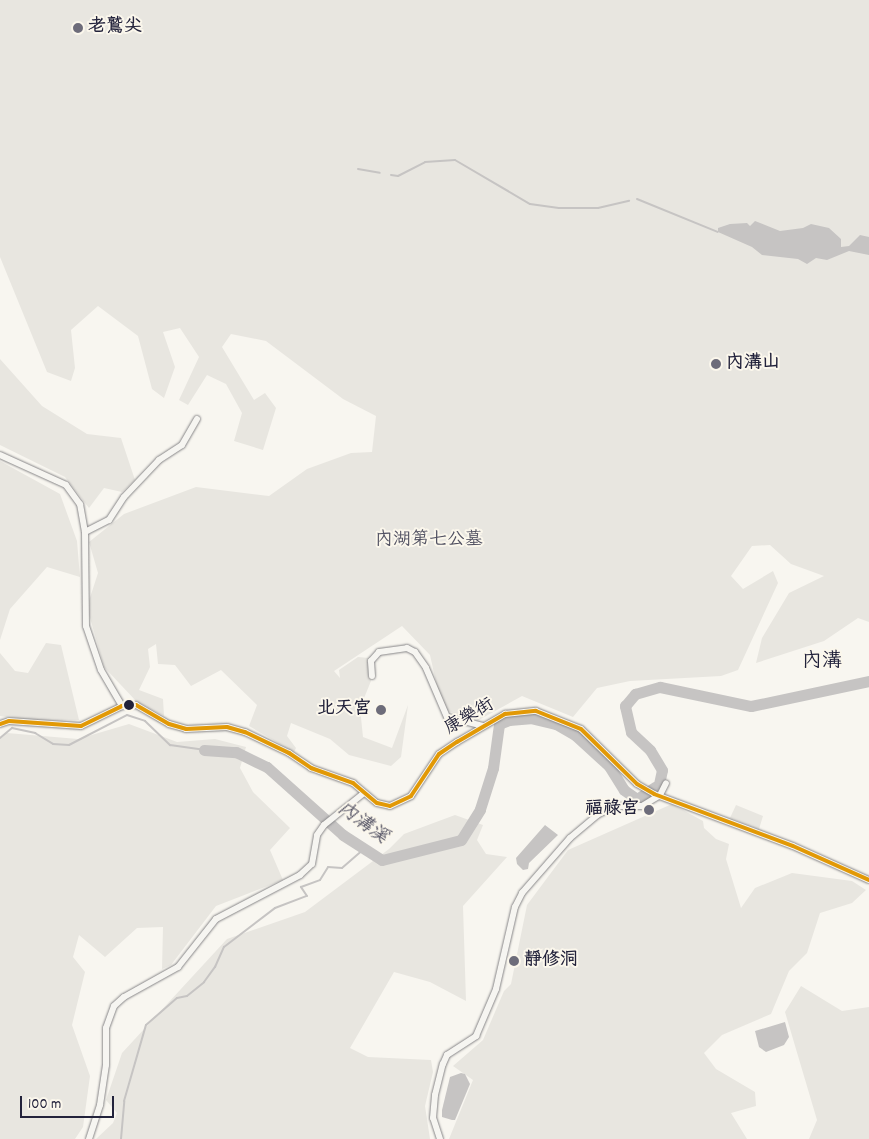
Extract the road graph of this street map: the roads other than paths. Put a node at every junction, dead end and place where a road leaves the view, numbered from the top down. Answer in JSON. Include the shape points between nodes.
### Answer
{"nodes":[{"id":1,"x":197,"y":420,"type":"dead end"},
{"id":2,"x":0,"y":454,"type":"edge"},
{"id":3,"x":85,"y":532,"type":"junction"},
{"id":4,"x":372,"y":676,"type":"dead end"},
{"id":5,"x":122,"y":706,"type":"junction"},
{"id":6,"x":0,"y":724,"type":"edge"},
{"id":7,"x":482,"y":726,"type":"junction"},
{"id":8,"x":666,"y":783,"type":"dead end"},
{"id":9,"x":364,"y":794,"type":"junction"},
{"id":10,"x":657,"y":794,"type":"junction"},
{"id":11,"x":869,"y":880,"type":"edge"},
{"id":12,"x":89,"y":1139,"type":"edge"},
{"id":13,"x":440,"y":1139,"type":"edge"}],
"edges":[{"from":1,"to":3,"type":"street","via":[[182,445],[159,460],[124,497],[109,520]]},
{"from":2,"to":3,"type":"street","via":[[66,485],[80,504]]},
{"from":3,"to":5,"type":"street","via":[[86,626],[101,670]]},
{"from":4,"to":7,"type":"street","via":[[372,661],[380,652],[407,648],[415,652],[426,668],[447,717]]},
{"from":5,"to":6,"type":"street","via":[[81,726]]},
{"from":5,"to":9,"type":"street","name":"康樂街","via":[[136,705],[169,724],[186,729],[226,727],[266,741],[311,768],[352,783]]},
{"from":7,"to":9,"type":"street","name":"康樂街","via":[[439,754],[411,796],[401,804],[377,803]]},
{"from":7,"to":10,"type":"street","name":"康樂街","via":[[505,714],[523,711],[555,716],[581,729],[645,789]]},
{"from":8,"to":10,"type":"street"},
{"from":9,"to":12,"type":"street","via":[[324,825],[317,836],[312,864],[300,875],[216,919],[178,967],[124,996],[114,1006],[106,1028],[106,1065],[100,1106]]},
{"from":10,"to":11,"type":"street","via":[[793,846]]},
{"from":10,"to":13,"type":"street","via":[[642,806],[615,806],[597,815],[570,838],[522,893],[515,907],[496,989],[476,1036],[447,1054],[435,1095],[433,1118]]}]}
